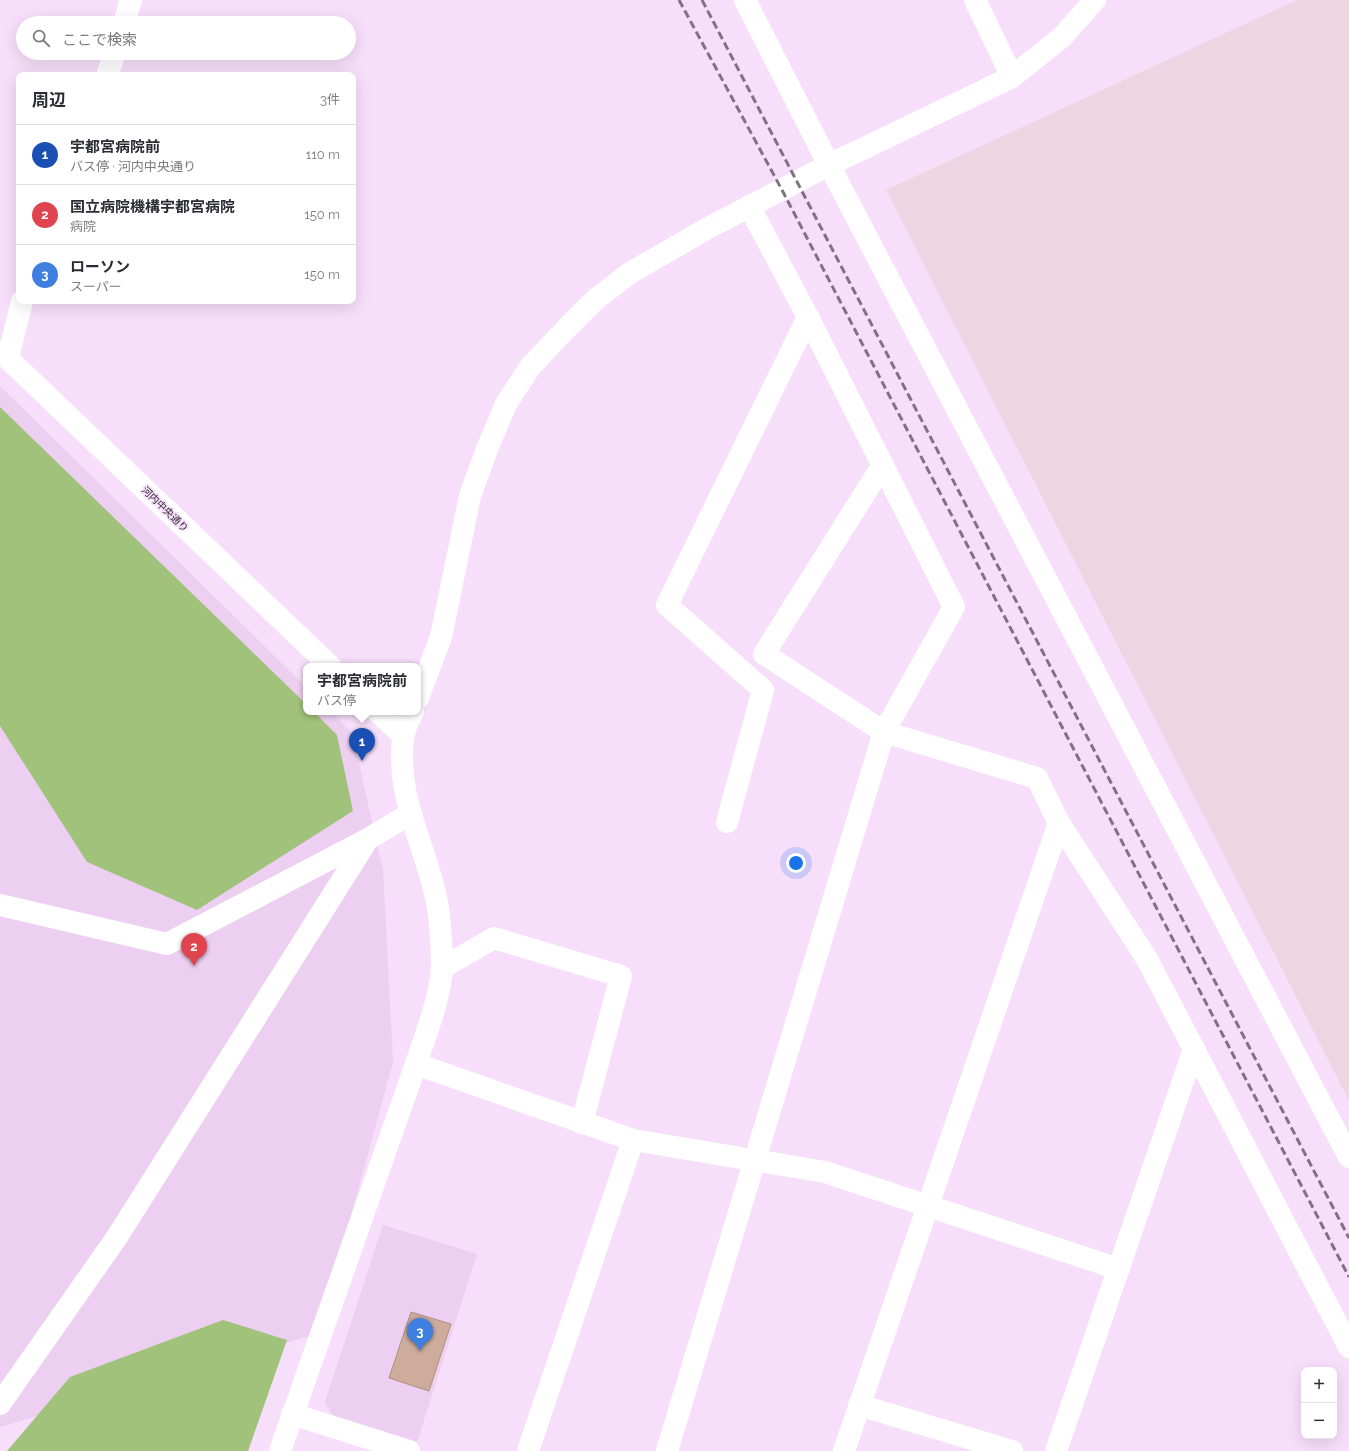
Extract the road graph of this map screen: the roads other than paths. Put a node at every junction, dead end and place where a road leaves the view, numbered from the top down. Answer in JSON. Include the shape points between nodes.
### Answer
{"nodes":[{"id":1,"x":131,"y":0,"type":"edge"},
{"id":2,"x":745,"y":0,"type":"edge"},
{"id":3,"x":975,"y":0,"type":"edge"},
{"id":4,"x":1095,"y":0,"type":"edge"},
{"id":5,"x":126,"y":16,"type":"edge"},
{"id":6,"x":112,"y":60,"type":"edge"},
{"id":7,"x":108,"y":72,"type":"edge"},
{"id":8,"x":1012,"y":77,"type":"junction"},
{"id":9,"x":830,"y":165,"type":"junction"},
{"id":10,"x":749,"y":206,"type":"junction"},
{"id":11,"x":21,"y":304,"type":"edge"},
{"id":12,"x":808,"y":318,"type":"junction"},
{"id":13,"x":4,"y":355,"type":"edge"},
{"id":14,"x":882,"y":466,"type":"junction"},
{"id":15,"x":327,"y":663,"type":"edge"},
{"id":16,"x":421,"y":690,"type":"edge"},
{"id":17,"x":381,"y":715,"type":"edge"},
{"id":18,"x":411,"y":715,"type":"edge"},
{"id":19,"x":884,"y":732,"type":"junction"},
{"id":20,"x":403,"y":736,"type":"junction"},
{"id":21,"x":410,"y":814,"type":"junction"},
{"id":22,"x":728,"y":822,"type":"dead end"},
{"id":23,"x":1059,"y":824,"type":"junction"},
{"id":24,"x":368,"y":839,"type":"junction"},
{"id":25,"x":0,"y":905,"type":"edge"},
{"id":26,"x":442,"y":968,"type":"junction"},
{"id":27,"x":1194,"y":1049,"type":"junction"},
{"id":28,"x":416,"y":1064,"type":"junction"},
{"id":29,"x":582,"y":1123,"type":"junction"},
{"id":30,"x":633,"y":1140,"type":"junction"},
{"id":31,"x":1349,"y":1157,"type":"edge"},
{"id":32,"x":755,"y":1160,"type":"junction"},
{"id":33,"x":928,"y":1206,"type":"junction"},
{"id":34,"x":1119,"y":1268,"type":"junction"},
{"id":35,"x":1349,"y":1347,"type":"edge"},
{"id":36,"x":0,"y":1404,"type":"edge"},
{"id":37,"x":859,"y":1405,"type":"junction"},
{"id":38,"x":292,"y":1414,"type":"junction"},
{"id":39,"x":280,"y":1451,"type":"edge"},
{"id":40,"x":410,"y":1451,"type":"edge"},
{"id":41,"x":528,"y":1451,"type":"edge"},
{"id":42,"x":667,"y":1451,"type":"edge"},
{"id":43,"x":844,"y":1451,"type":"edge"},
{"id":44,"x":1012,"y":1451,"type":"edge"},
{"id":45,"x":1056,"y":1451,"type":"edge"}],
"edges":[{"from":1,"to":5,"type":"street"},
{"from":2,"to":9,"type":"street"},
{"from":3,"to":8,"type":"street"},
{"from":4,"to":8,"type":"street","via":[[1060,38]]},
{"from":6,"to":7,"type":"street"},
{"from":8,"to":9,"type":"street"},
{"from":9,"to":10,"type":"street"},
{"from":9,"to":31,"type":"street"},
{"from":10,"to":12,"type":"street"},
{"from":10,"to":16,"type":"street","via":[[630,273],[596,299],[530,367],[506,404],[470,496],[441,637]]},
{"from":11,"to":13,"type":"street"},
{"from":12,"to":14,"type":"street"},
{"from":12,"to":22,"type":"street","via":[[667,605],[763,690]]},
{"from":13,"to":15,"type":"street","name":"河内中央通り"},
{"from":14,"to":19,"type":"street","via":[[954,607]]},
{"from":14,"to":19,"type":"street","via":[[764,654]]},
{"from":17,"to":20,"type":"street"},
{"from":18,"to":20,"type":"street"},
{"from":19,"to":23,"type":"street","via":[[1037,778]]},
{"from":19,"to":32,"type":"street"},
{"from":20,"to":21,"type":"street","via":[[402,778]]},
{"from":21,"to":24,"type":"street"},
{"from":21,"to":26,"type":"street","via":[[432,881],[439,915]]},
{"from":23,"to":27,"type":"street","via":[[1147,959]]},
{"from":23,"to":33,"type":"street"},
{"from":24,"to":25,"type":"street","via":[[167,944]]},
{"from":24,"to":36,"type":"street","via":[[117,1237]]},
{"from":26,"to":28,"type":"street","via":[[436,1002]]},
{"from":26,"to":29,"type":"street","via":[[494,938],[621,976]]},
{"from":27,"to":34,"type":"street"},
{"from":27,"to":35,"type":"street"},
{"from":28,"to":29,"type":"street"},
{"from":28,"to":38,"type":"street"},
{"from":29,"to":30,"type":"street"},
{"from":30,"to":32,"type":"street"},
{"from":30,"to":41,"type":"street"},
{"from":32,"to":33,"type":"street","via":[[825,1172]]},
{"from":32,"to":42,"type":"street"},
{"from":33,"to":34,"type":"street"},
{"from":33,"to":37,"type":"street"},
{"from":34,"to":45,"type":"street"},
{"from":37,"to":43,"type":"street"},
{"from":37,"to":44,"type":"street"},
{"from":38,"to":39,"type":"street"},
{"from":38,"to":40,"type":"street"}]}
